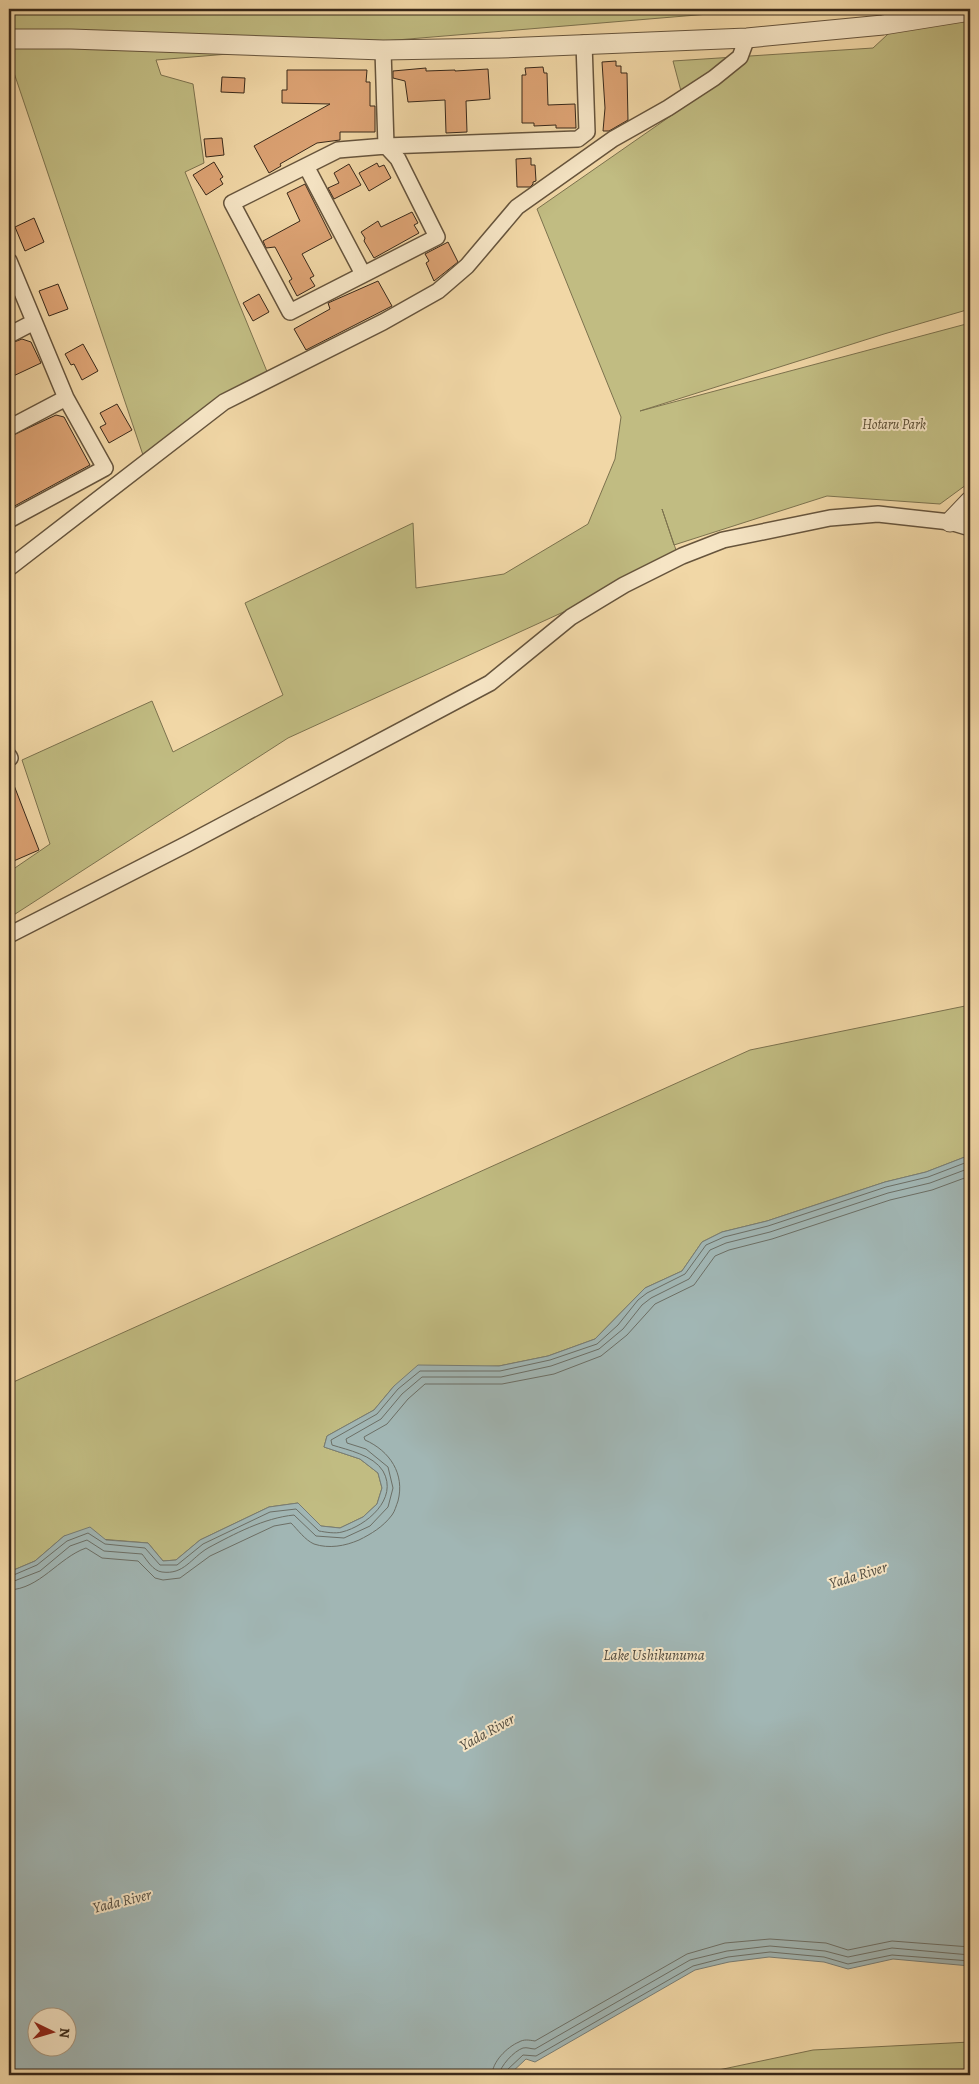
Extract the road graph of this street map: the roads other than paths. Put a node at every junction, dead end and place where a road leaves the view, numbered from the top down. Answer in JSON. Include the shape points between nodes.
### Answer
{"nodes":[{"id":1,"x":970,"y":11,"type":"edge"},
{"id":2,"x":747,"y":38,"type":"junction"},
{"id":3,"x":9,"y":39,"type":"edge"},
{"id":4,"x":584,"y":43,"type":"junction"},
{"id":5,"x":383,"y":50,"type":"junction"},
{"id":6,"x":386,"y":146,"type":"junction"},
{"id":7,"x":306,"y":166,"type":"junction"},
{"id":8,"x":9,"y":261,"type":"edge"},
{"id":9,"x":363,"y":274,"type":"junction"},
{"id":10,"x":34,"y":322,"type":"junction"},
{"id":11,"x":9,"y":335,"type":"edge"},
{"id":12,"x":66,"y":398,"type":"junction"},
{"id":13,"x":9,"y":428,"type":"edge"},
{"id":14,"x":970,"y":501,"type":"edge"},
{"id":15,"x":9,"y":520,"type":"edge"},
{"id":16,"x":950,"y":522,"type":"junction"},
{"id":17,"x":970,"y":528,"type":"edge"},
{"id":18,"x":9,"y":568,"type":"edge"},
{"id":19,"x":9,"y":935,"type":"edge"}],
"edges":[{"from":1,"to":2,"type":"street","via":[[883,25]]},
{"from":2,"to":4,"type":"street"},
{"from":2,"to":18,"type":"street","via":[[740,57],[714,78],[613,139],[517,207],[467,266],[438,291],[224,402]]},
{"from":3,"to":5,"type":"street"},
{"from":4,"to":5,"type":"street"},
{"from":4,"to":6,"type":"street","via":[[587,132],[578,139]]},
{"from":5,"to":6,"type":"street"},
{"from":6,"to":7,"type":"street","via":[[338,150]]},
{"from":6,"to":9,"type":"street","via":[[398,159],[437,237]]},
{"from":7,"to":9,"type":"street"},
{"from":7,"to":9,"type":"street","via":[[232,203],[290,312]]},
{"from":8,"to":10,"type":"street"},
{"from":10,"to":11,"type":"street"},
{"from":10,"to":12,"type":"street"},
{"from":12,"to":13,"type":"street"},
{"from":12,"to":15,"type":"street","via":[[105,468]]},
{"from":14,"to":16,"type":"street"},
{"from":16,"to":17,"type":"street"},
{"from":16,"to":19,"type":"street","via":[[878,514],[830,518],[723,540],[682,556],[624,585],[571,617],[490,683],[90,899]]}]}
